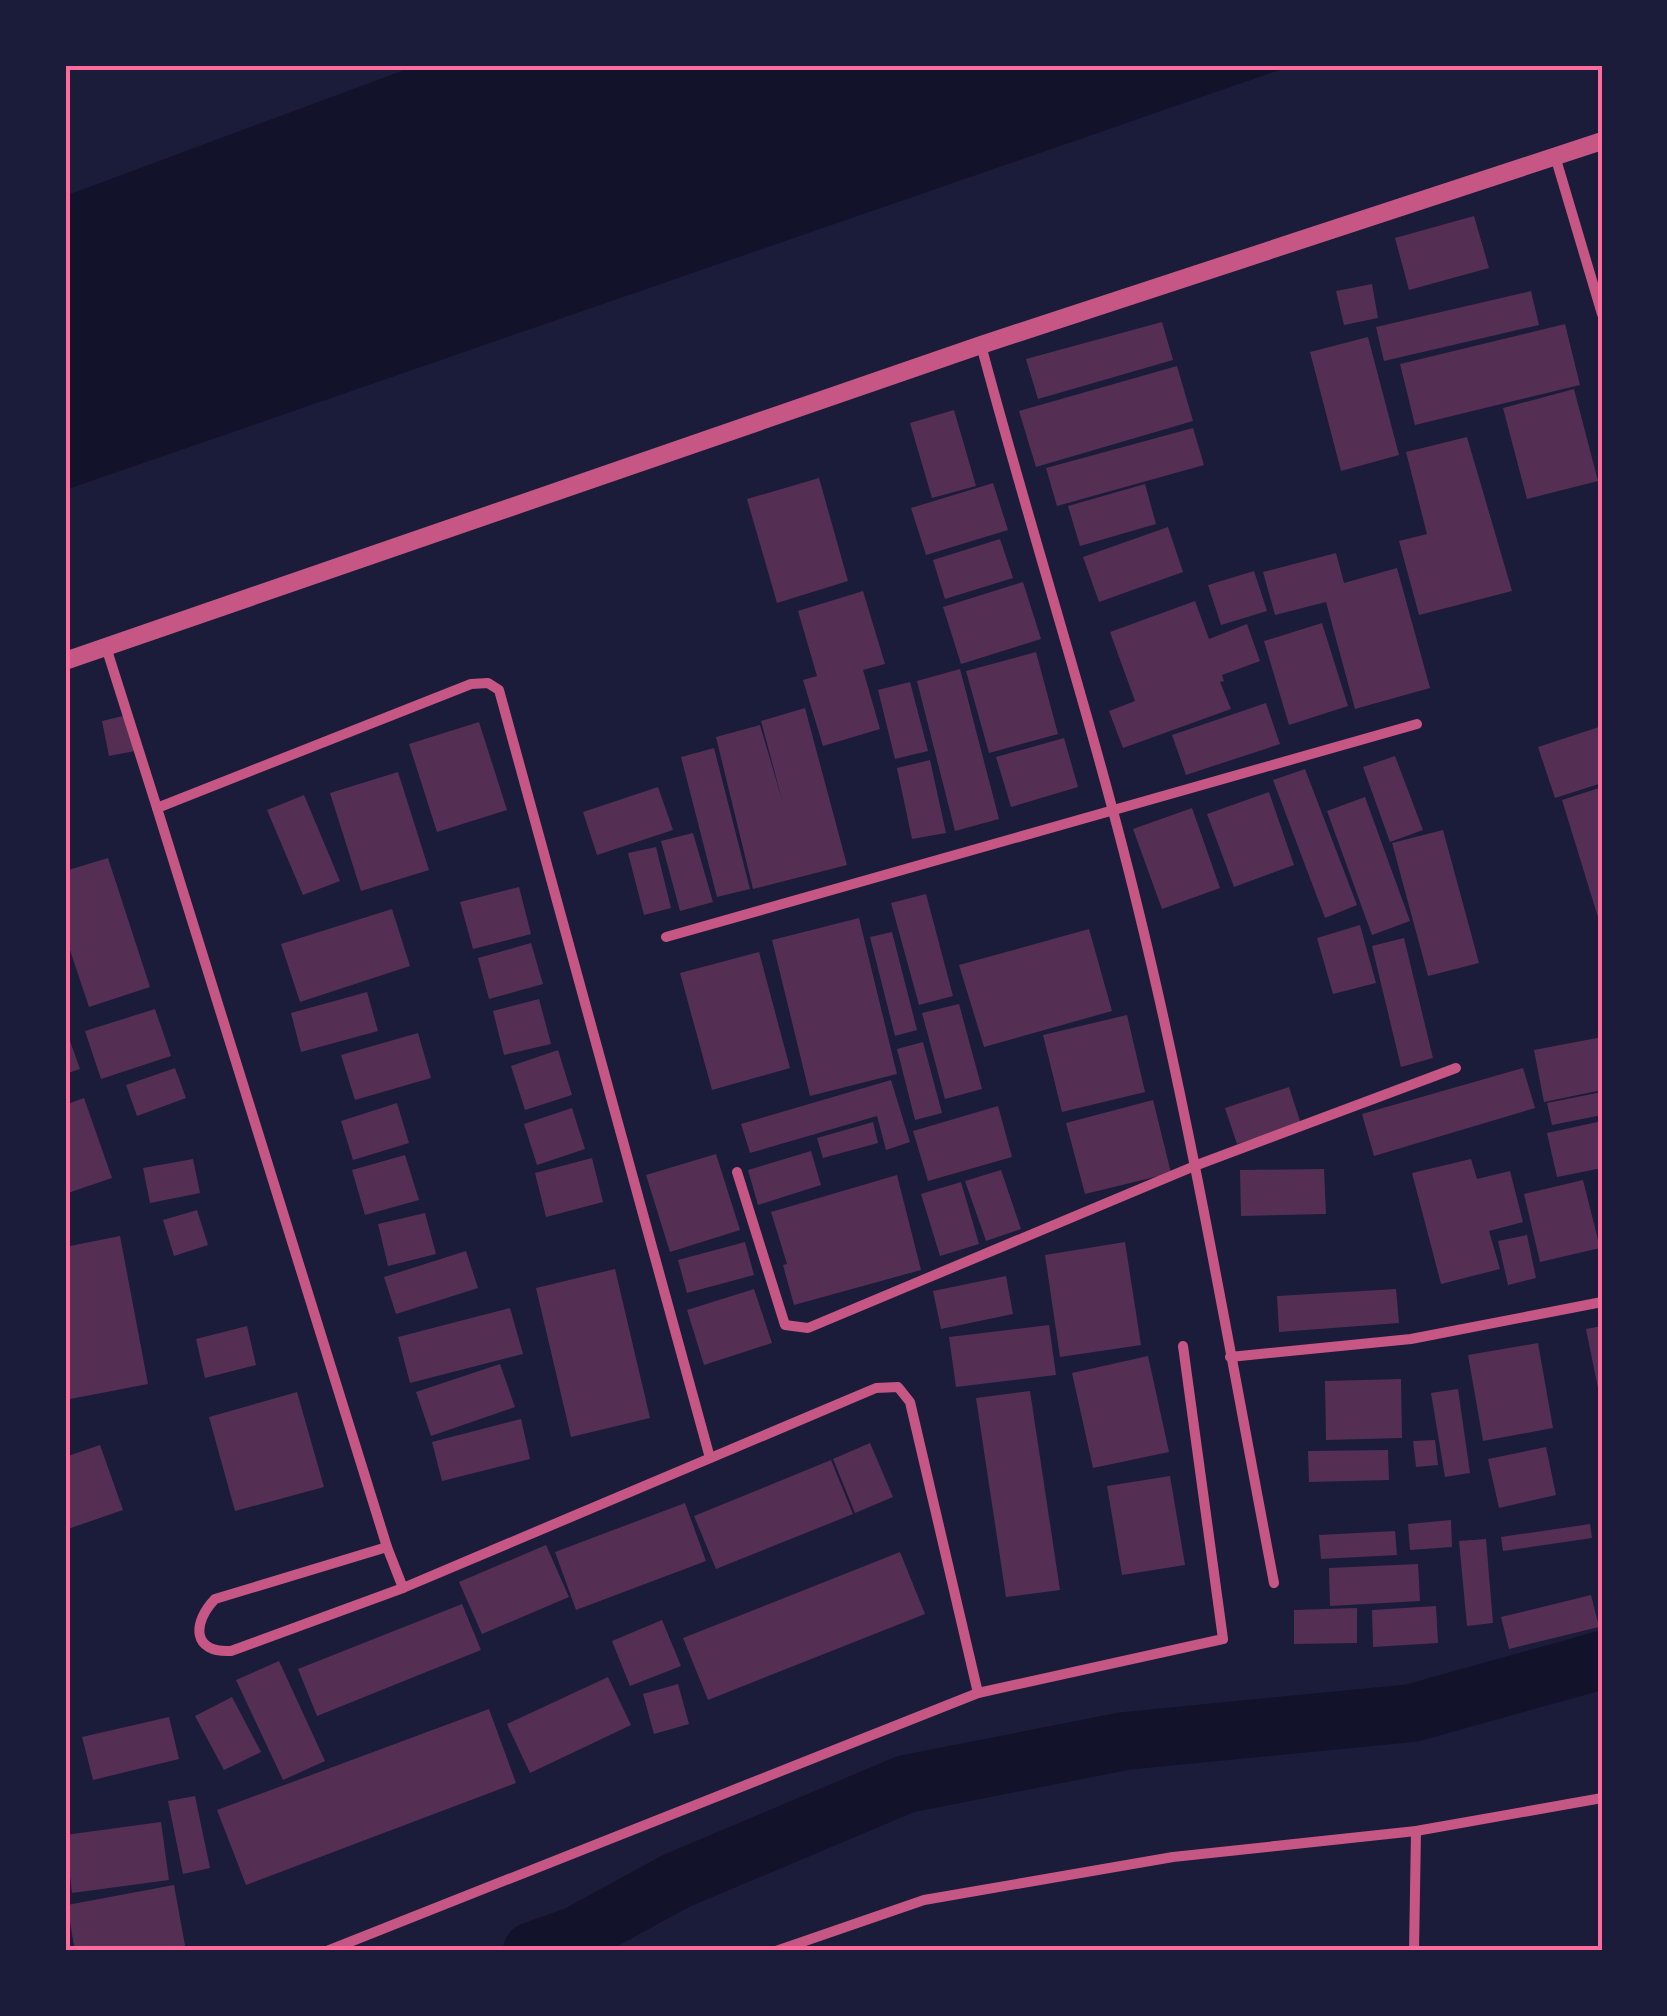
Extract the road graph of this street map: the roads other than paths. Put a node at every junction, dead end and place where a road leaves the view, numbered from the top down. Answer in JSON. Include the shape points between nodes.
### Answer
{"nodes":[{"id":1,"x":1602,"y":141,"type":"edge"},
{"id":2,"x":1555,"y":156,"type":"junction"},
{"id":3,"x":1602,"y":314,"type":"edge"},
{"id":4,"x":980,"y":345,"type":"junction"},
{"id":5,"x":106,"y":647,"type":"junction"},
{"id":6,"x":65,"y":660,"type":"edge"},
{"id":7,"x":1416,"y":724,"type":"dead end"},
{"id":8,"x":158,"y":808,"type":"junction"},
{"id":9,"x":1113,"y":809,"type":"junction"},
{"id":10,"x":666,"y":937,"type":"dead end"},
{"id":11,"x":1456,"y":1068,"type":"dead end"},
{"id":12,"x":1197,"y":1164,"type":"junction"},
{"id":13,"x":737,"y":1172,"type":"dead end"},
{"id":14,"x":1602,"y":1302,"type":"edge"},
{"id":15,"x":1183,"y":1346,"type":"dead end"},
{"id":16,"x":1230,"y":1357,"type":"junction"},
{"id":17,"x":710,"y":1458,"type":"junction"},
{"id":18,"x":387,"y":1547,"type":"junction"},
{"id":19,"x":1274,"y":1583,"type":"dead end"},
{"id":20,"x":403,"y":1588,"type":"junction"},
{"id":21,"x":978,"y":1693,"type":"junction"},
{"id":22,"x":1602,"y":1798,"type":"edge"},
{"id":23,"x":1416,"y":1831,"type":"junction"},
{"id":24,"x":327,"y":1951,"type":"edge"},
{"id":25,"x":776,"y":1951,"type":"edge"},
{"id":26,"x":1414,"y":1951,"type":"edge"}],
"edges":[{"from":1,"to":2,"type":"street"},
{"from":2,"to":3,"type":"street"},
{"from":2,"to":4,"type":"street"},
{"from":4,"to":5,"type":"street"},
{"from":4,"to":9,"type":"street"},
{"from":5,"to":6,"type":"street"},
{"from":5,"to":8,"type":"street"},
{"from":7,"to":9,"type":"street"},
{"from":8,"to":17,"type":"street","via":[[471,684],[499,690]]},
{"from":8,"to":18,"type":"street"},
{"from":9,"to":10,"type":"street"},
{"from":9,"to":12,"type":"street"},
{"from":11,"to":12,"type":"street"},
{"from":12,"to":13,"type":"street","via":[[808,1328],[785,1325]]},
{"from":12,"to":16,"type":"street"},
{"from":14,"to":16,"type":"street","via":[[1411,1339]]},
{"from":15,"to":21,"type":"street","via":[[1223,1639]]},
{"from":16,"to":19,"type":"street"},
{"from":17,"to":20,"type":"street"},
{"from":17,"to":21,"type":"street","via":[[876,1388],[898,1387],[910,1402]]},
{"from":18,"to":20,"type":"street"},
{"from":18,"to":20,"type":"street","via":[[215,1599],[203,1611],[199,1634],[215,1652],[231,1651]]},
{"from":21,"to":24,"type":"street"},
{"from":22,"to":23,"type":"street"},
{"from":23,"to":25,"type":"street","via":[[1173,1857],[924,1900]]},
{"from":23,"to":26,"type":"street"}]}
